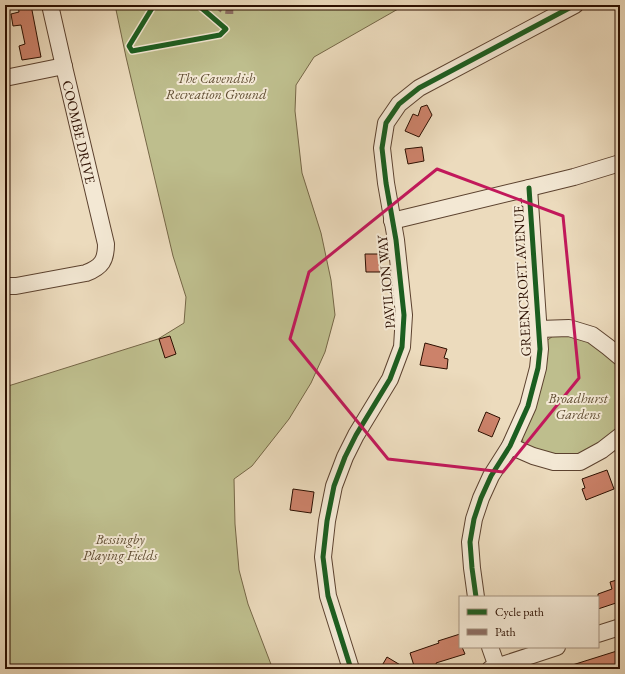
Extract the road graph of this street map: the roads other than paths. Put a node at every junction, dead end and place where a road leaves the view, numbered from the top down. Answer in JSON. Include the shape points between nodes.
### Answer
{"nodes":[{"id":1,"x":50,"y":5,"type":"edge"},
{"id":2,"x":575,"y":5,"type":"edge"},
{"id":3,"x":64,"y":66,"type":"junction"},
{"id":4,"x":5,"y":78,"type":"edge"},
{"id":5,"x":620,"y":163,"type":"edge"},
{"id":6,"x":529,"y":188,"type":"junction"},
{"id":7,"x":392,"y":221,"type":"junction"},
{"id":8,"x":5,"y":286,"type":"edge"},
{"id":9,"x":539,"y":330,"type":"junction"},
{"id":10,"x":620,"y":357,"type":"edge"},
{"id":11,"x":620,"y":436,"type":"edge"},
{"id":12,"x":510,"y":446,"type":"junction"},
{"id":13,"x":476,"y":596,"type":"edge"},
{"id":14,"x":620,"y":627,"type":"edge"},
{"id":15,"x":599,"y":634,"type":"edge"},
{"id":16,"x":490,"y":648,"type":"edge"},
{"id":17,"x":554,"y":648,"type":"edge"},
{"id":18,"x":493,"y":668,"type":"edge"},
{"id":19,"x":351,"y":669,"type":"edge"}],
"edges":[{"from":1,"to":3,"type":"street","name":"COOMBE DRIVE"},
{"from":2,"to":7,"type":"street","name":"PAVILION WAY","via":[[419,88],[399,104],[386,123],[382,148]]},
{"from":3,"to":4,"type":"street"},
{"from":3,"to":8,"type":"street","name":"COOMBE DRIVE","via":[[106,252],[100,266],[86,273]]},
{"from":5,"to":6,"type":"street"},
{"from":6,"to":7,"type":"street"},
{"from":6,"to":9,"type":"street","name":"GREENCROFT AVENUE"},
{"from":7,"to":19,"type":"street","name":"PAVILION WAY","via":[[404,315],[402,347],[390,379],[345,456],[334,486],[326,522],[323,557],[328,596]]},
{"from":9,"to":10,"type":"street","via":[[569,328],[592,335]]},
{"from":9,"to":12,"type":"street","name":"GREENCROFT AVENUE","via":[[538,368],[528,406]]},
{"from":11,"to":12,"type":"street","via":[[580,462],[554,462]]},
{"from":12,"to":13,"type":"street","name":"GREENCROFT AVENUE","via":[[491,476],[474,519],[470,542]]},
{"from":14,"to":15,"type":"street"},
{"from":16,"to":18,"type":"street"},
{"from":17,"to":18,"type":"street"}]}
